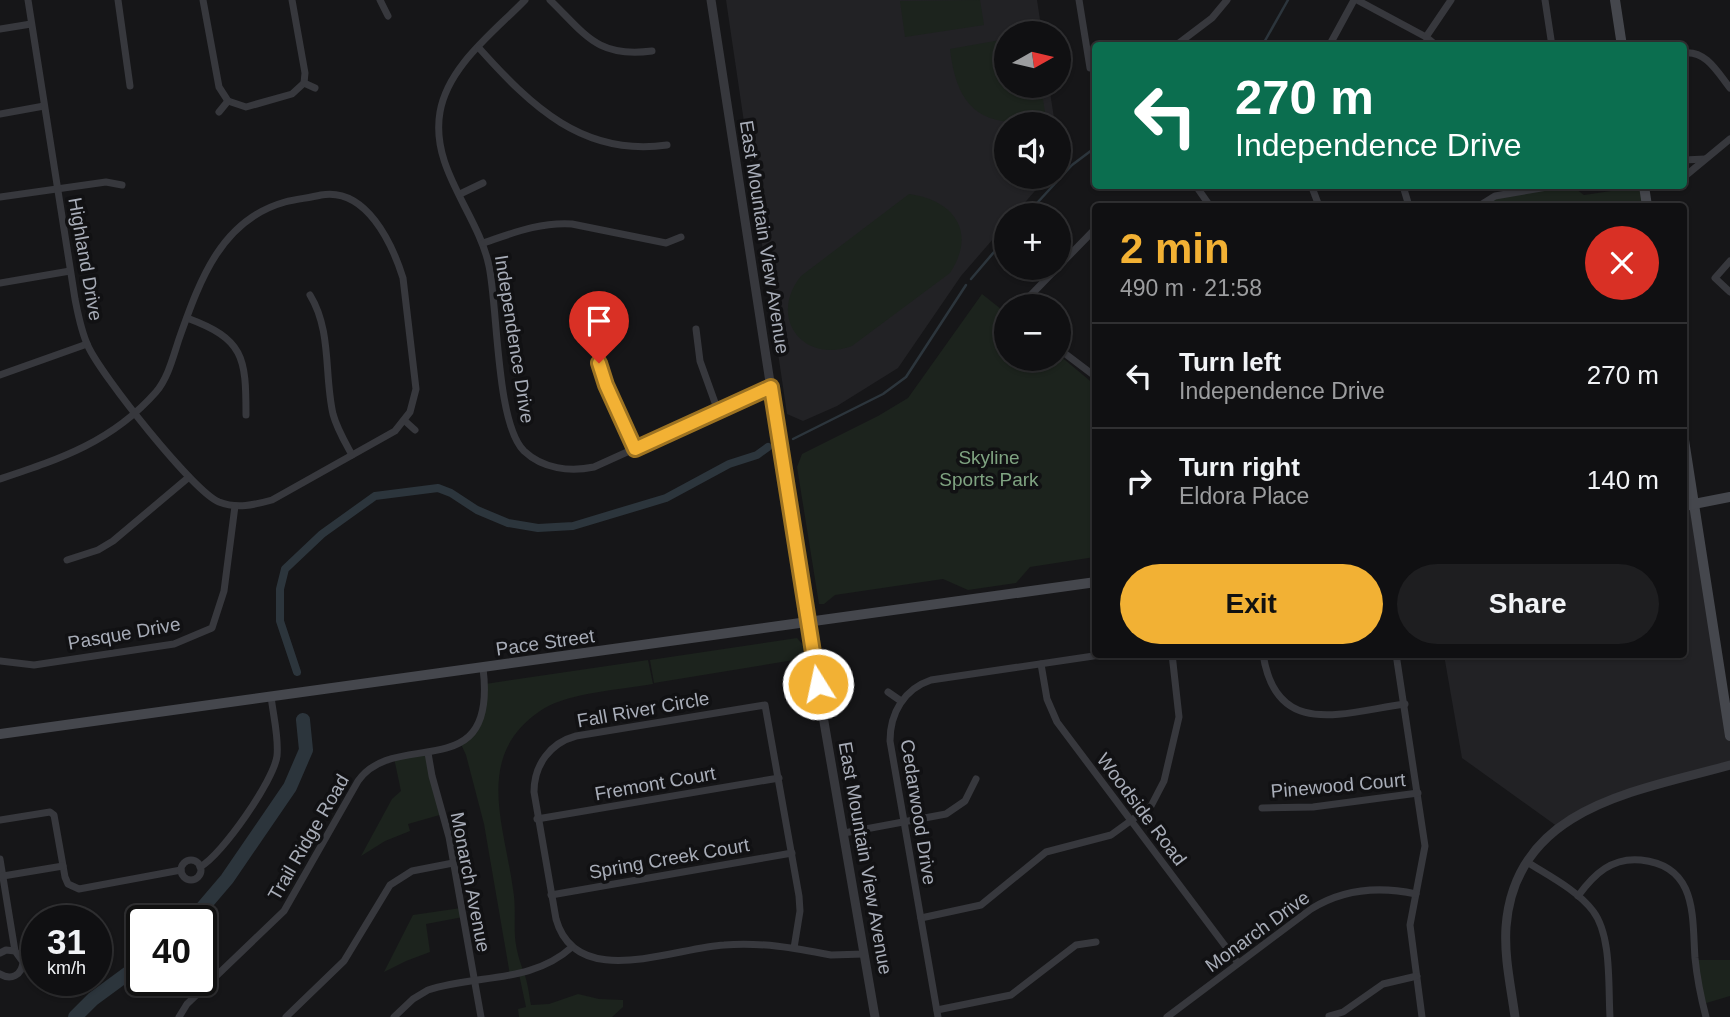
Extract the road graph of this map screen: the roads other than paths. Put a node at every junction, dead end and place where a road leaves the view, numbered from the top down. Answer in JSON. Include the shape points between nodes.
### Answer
{"nodes":[{"id":1,"x":28,"y":0,"type":"edge"},
{"id":2,"x":118,"y":0,"type":"edge"},
{"id":3,"x":203,"y":0,"type":"edge"},
{"id":4,"x":292,"y":0,"type":"edge"},
{"id":5,"x":380,"y":0,"type":"edge"},
{"id":6,"x":525,"y":0,"type":"edge"},
{"id":7,"x":550,"y":0,"type":"edge"},
{"id":8,"x":711,"y":0,"type":"edge"},
{"id":9,"x":1079,"y":0,"type":"edge"},
{"id":10,"x":1227,"y":0,"type":"edge"},
{"id":11,"x":1355,"y":0,"type":"edge"},
{"id":12,"x":1451,"y":0,"type":"edge"},
{"id":13,"x":1545,"y":0,"type":"edge"},
{"id":14,"x":1615,"y":0,"type":"edge"},
{"id":15,"x":388,"y":16,"type":"dead end"},
{"id":16,"x":31,"y":24,"type":"junction"},
{"id":17,"x":0,"y":29,"type":"edge"},
{"id":18,"x":1426,"y":37,"type":"junction"},
{"id":19,"x":1180,"y":42,"type":"edge"},
{"id":20,"x":1331,"y":42,"type":"edge"},
{"id":21,"x":1432,"y":42,"type":"edge"},
{"id":22,"x":1551,"y":42,"type":"edge"},
{"id":23,"x":1621,"y":42,"type":"edge"},
{"id":24,"x":479,"y":48,"type":"junction"},
{"id":25,"x":652,"y":51,"type":"dead end"},
{"id":26,"x":1687,"y":53,"type":"edge"},
{"id":27,"x":1092,"y":63,"type":"edge"},
{"id":28,"x":304,"y":83,"type":"junction"},
{"id":29,"x":130,"y":86,"type":"dead end"},
{"id":30,"x":315,"y":88,"type":"dead end"},
{"id":31,"x":1730,"y":88,"type":"edge"},
{"id":32,"x":228,"y":101,"type":"junction"},
{"id":33,"x":44,"y":106,"type":"junction"},
{"id":34,"x":219,"y":112,"type":"dead end"},
{"id":35,"x":0,"y":114,"type":"edge"},
{"id":36,"x":1730,"y":139,"type":"edge"},
{"id":37,"x":667,"y":145,"type":"dead end"},
{"id":38,"x":1705,"y":159,"type":"junction"},
{"id":39,"x":1687,"y":160,"type":"edge"},
{"id":40,"x":1687,"y":174,"type":"edge"},
{"id":41,"x":484,"y":183,"type":"dead end"},
{"id":42,"x":122,"y":185,"type":"dead end"},
{"id":43,"x":57,"y":189,"type":"junction"},
{"id":44,"x":1523,"y":189,"type":"edge"},
{"id":45,"x":460,"y":194,"type":"junction"},
{"id":46,"x":0,"y":197,"type":"edge"},
{"id":47,"x":1482,"y":203,"type":"edge"},
{"id":48,"x":1092,"y":232,"type":"edge"},
{"id":49,"x":681,"y":237,"type":"dead end"},
{"id":50,"x":483,"y":243,"type":"junction"},
{"id":51,"x":1071,"y":254,"type":"edge"},
{"id":52,"x":1730,"y":261,"type":"edge"},
{"id":53,"x":70,"y":271,"type":"junction"},
{"id":54,"x":1045,"y":280,"type":"edge"},
{"id":55,"x":0,"y":283,"type":"edge"},
{"id":56,"x":1730,"y":292,"type":"edge"},
{"id":57,"x":1032,"y":294,"type":"edge"},
{"id":58,"x":310,"y":295,"type":"dead end"},
{"id":59,"x":593,"y":317,"type":"dead end"},
{"id":60,"x":187,"y":318,"type":"junction"},
{"id":61,"x":696,"y":329,"type":"dead end"},
{"id":62,"x":87,"y":344,"type":"junction"},
{"id":63,"x":1071,"y":358,"type":"edge"},
{"id":64,"x":0,"y":374,"type":"edge"},
{"id":65,"x":1092,"y":374,"type":"edge"},
{"id":66,"x":771,"y":387,"type":"junction"},
{"id":67,"x":718,"y":411,"type":"junction"},
{"id":68,"x":135,"y":412,"type":"junction"},
{"id":69,"x":246,"y":415,"type":"dead end"},
{"id":70,"x":405,"y":421,"type":"junction"},
{"id":71,"x":415,"y":430,"type":"dead end"},
{"id":72,"x":635,"y":449,"type":"junction"},
{"id":73,"x":524,"y":451,"type":"junction"},
{"id":74,"x":352,"y":455,"type":"junction"},
{"id":75,"x":517,"y":458,"type":"dead end"},
{"id":76,"x":189,"y":477,"type":"junction"},
{"id":77,"x":0,"y":479,"type":"edge"},
{"id":78,"x":1730,"y":497,"type":"edge"},
{"id":79,"x":1688,"y":505,"type":"edge"},
{"id":80,"x":235,"y":506,"type":"junction"},
{"id":81,"x":67,"y":560,"type":"dead end"},
{"id":82,"x":1092,"y":583,"type":"edge"},
{"id":83,"x":808,"y":623,"type":"junction"},
{"id":84,"x":1092,"y":656,"type":"edge"},
{"id":85,"x":1172,"y":658,"type":"edge"},
{"id":86,"x":1264,"y":658,"type":"edge"},
{"id":87,"x":1397,"y":658,"type":"edge"},
{"id":88,"x":0,"y":661,"type":"edge"},
{"id":89,"x":1041,"y":664,"type":"junction"},
{"id":90,"x":483,"y":668,"type":"junction"},
{"id":91,"x":888,"y":692,"type":"dead end"},
{"id":92,"x":271,"y":696,"type":"junction"},
{"id":93,"x":901,"y":701,"type":"junction"},
{"id":94,"x":1405,"y":704,"type":"junction"},
{"id":95,"x":0,"y":734,"type":"edge"},
{"id":96,"x":1730,"y":736,"type":"edge"},
{"id":97,"x":428,"y":753,"type":"junction"},
{"id":98,"x":1730,"y":765,"type":"edge"},
{"id":99,"x":779,"y":778,"type":"junction"},
{"id":100,"x":976,"y":779,"type":"dead end"},
{"id":101,"x":1418,"y":793,"type":"junction"},
{"id":102,"x":1262,"y":808,"type":"dead end"},
{"id":103,"x":537,"y":819,"type":"junction"},
{"id":104,"x":0,"y":820,"type":"edge"},
{"id":105,"x":904,"y":822,"type":"junction"},
{"id":106,"x":1131,"y":822,"type":"junction"},
{"id":107,"x":844,"y":833,"type":"junction"},
{"id":108,"x":792,"y":853,"type":"junction"},
{"id":109,"x":0,"y":859,"type":"edge"},
{"id":110,"x":1527,"y":862,"type":"junction"},
{"id":111,"x":453,"y":863,"type":"junction"},
{"id":112,"x":63,"y":866,"type":"junction"},
{"id":113,"x":200,"y":867,"type":"junction"},
{"id":114,"x":181,"y":870,"type":"junction"},
{"id":115,"x":3,"y":876,"type":"junction"},
{"id":116,"x":1416,"y":894,"type":"junction"},
{"id":117,"x":551,"y":895,"type":"junction"},
{"id":118,"x":1578,"y":896,"type":"junction"},
{"id":119,"x":921,"y":918,"type":"junction"},
{"id":120,"x":1096,"y":942,"type":"dead end"},
{"id":121,"x":572,"y":947,"type":"junction"},
{"id":122,"x":794,"y":948,"type":"junction"},
{"id":123,"x":15,"y":951,"type":"junction"},
{"id":124,"x":0,"y":953,"type":"edge"},
{"id":125,"x":864,"y":954,"type":"junction"},
{"id":126,"x":1238,"y":963,"type":"junction"},
{"id":127,"x":0,"y":974,"type":"edge"},
{"id":128,"x":1416,"y":976,"type":"junction"},
{"id":129,"x":475,"y":981,"type":"junction"},
{"id":130,"x":937,"y":1013,"type":"edge"},
{"id":131,"x":1329,"y":1016,"type":"edge"},
{"id":132,"x":179,"y":1017,"type":"edge"},
{"id":133,"x":286,"y":1017,"type":"edge"},
{"id":134,"x":394,"y":1017,"type":"edge"},
{"id":135,"x":481,"y":1017,"type":"edge"},
{"id":136,"x":875,"y":1017,"type":"edge"},
{"id":137,"x":1167,"y":1017,"type":"edge"},
{"id":138,"x":1422,"y":1017,"type":"edge"},
{"id":139,"x":1515,"y":1017,"type":"edge"},
{"id":140,"x":1610,"y":1017,"type":"edge"},
{"id":141,"x":1706,"y":1017,"type":"edge"}],
"edges":[{"from":1,"to":16,"type":"street","name":"Highland Drive"},
{"from":2,"to":29,"type":"street"},
{"from":3,"to":32,"type":"street","via":[[219,87]]},
{"from":4,"to":28,"type":"street"},
{"from":5,"to":15,"type":"street"},
{"from":6,"to":24,"type":"street","name":"Independence Drive"},
{"from":7,"to":25,"type":"street","via":[[604,49],[631,54]]},
{"from":8,"to":66,"type":"street","name":"East Mountain View Avenue"},
{"from":9,"to":27,"type":"street"},
{"from":10,"to":19,"type":"street"},
{"from":11,"to":18,"type":"street"},
{"from":11,"to":20,"type":"street"},
{"from":12,"to":18,"type":"street"},
{"from":13,"to":22,"type":"street"},
{"from":14,"to":23,"type":"main road"},
{"from":16,"to":17,"type":"street"},
{"from":16,"to":33,"type":"street","name":"Highland Drive"},
{"from":18,"to":21,"type":"street"},
{"from":24,"to":37,"type":"street","via":[[564,126],[598,140],[642,149]]},
{"from":24,"to":45,"type":"street","name":"Independence Drive","via":[[450,82],[439,115],[442,154]]},
{"from":26,"to":31,"type":"street","via":[[1705,59]]},
{"from":28,"to":30,"type":"street"},
{"from":28,"to":32,"type":"street","via":[[292,94],[246,107]]},
{"from":32,"to":34,"type":"street"},
{"from":33,"to":35,"type":"street"},
{"from":33,"to":43,"type":"street","name":"Highland Drive"},
{"from":36,"to":38,"type":"street"},
{"from":38,"to":39,"type":"street"},
{"from":38,"to":40,"type":"street"},
{"from":41,"to":45,"type":"street"},
{"from":42,"to":43,"type":"street","via":[[106,182]]},
{"from":43,"to":46,"type":"street"},
{"from":43,"to":53,"type":"street","name":"Highland Drive"},
{"from":44,"to":47,"type":"street","via":[[1493,192]]},
{"from":45,"to":50,"type":"street","name":"Independence Drive"},
{"from":48,"to":51,"type":"street"},
{"from":49,"to":50,"type":"street","via":[[666,243],[556,223]]},
{"from":50,"to":73,"type":"street","name":"Independence Drive","via":[[492,280],[507,418]]},
{"from":52,"to":56,"type":"street","via":[[1715,278]]},
{"from":53,"to":55,"type":"street"},
{"from":53,"to":62,"type":"street","name":"Highland Drive"},
{"from":54,"to":57,"type":"street"},
{"from":58,"to":74,"type":"street","via":[[322,320],[333,414]]},
{"from":59,"to":72,"type":"street","via":[[599,363]]},
{"from":60,"to":68,"type":"street","via":[[164,381]]},
{"from":60,"to":69,"type":"street","via":[[214,328],[236,348],[246,376]]},
{"from":60,"to":70,"type":"street","via":[[220,247],[248,220],[284,202],[328,194],[356,201],[368,210],[403,278],[416,388]]},
{"from":61,"to":67,"type":"street","via":[[700,361]]},
{"from":62,"to":64,"type":"street"},
{"from":62,"to":68,"type":"street","name":"Highland Drive"},
{"from":63,"to":65,"type":"street"},
{"from":66,"to":67,"type":"street","name":"Independence Drive"},
{"from":66,"to":83,"type":"street","name":"East Mountain View Avenue"},
{"from":67,"to":72,"type":"street","name":"Independence Drive"},
{"from":68,"to":76,"type":"street","name":"Highland Drive"},
{"from":68,"to":77,"type":"street","via":[[69,456]]},
{"from":70,"to":71,"type":"street"},
{"from":70,"to":74,"type":"street"},
{"from":72,"to":73,"type":"street","name":"Independence Drive","via":[[594,467],[570,470],[554,468]]},
{"from":73,"to":75,"type":"street"},
{"from":74,"to":80,"type":"street","via":[[272,500]]},
{"from":76,"to":80,"type":"street","name":"Highland Drive","via":[[216,501]]},
{"from":76,"to":81,"type":"street","via":[[113,541]]},
{"from":78,"to":79,"type":"main road"},
{"from":79,"to":96,"type":"main road"},
{"from":80,"to":88,"type":"street","name":"Pasque Drive","via":[[224,591],[212,628],[174,644],[34,665]]},
{"from":82,"to":83,"type":"main road","name":"Pace Street"},
{"from":83,"to":90,"type":"main road","name":"Pace Street"},
{"from":83,"to":107,"type":"street","name":"East Mountain View Avenue"},
{"from":84,"to":89,"type":"street"},
{"from":85,"to":106,"type":"street","via":[[1179,713],[1164,781],[1154,802]]},
{"from":86,"to":94,"type":"street","via":[[1274,691],[1303,712],[1321,716]]},
{"from":87,"to":94,"type":"street"},
{"from":89,"to":93,"type":"street","via":[[931,680]]},
{"from":89,"to":106,"type":"street","name":"Woodside Road","via":[[1047,699],[1057,722]]},
{"from":90,"to":92,"type":"main road","name":"Pace Street"},
{"from":90,"to":97,"type":"street","name":"Trail Ridge Road","via":[[484,707],[474,729],[456,745]]},
{"from":91,"to":93,"type":"street"},
{"from":92,"to":95,"type":"main road","name":"Pace Street"},
{"from":92,"to":113,"type":"street","via":[[278,753],[272,772],[216,855]]},
{"from":93,"to":105,"type":"street","name":"Cedarwood Drive","via":[[890,741]]},
{"from":94,"to":101,"type":"street"},
{"from":97,"to":111,"type":"street","name":"Monarch Avenue"},
{"from":97,"to":132,"type":"street","name":"Trail Ridge Road","via":[[387,760],[366,772],[284,912],[187,1004]]},
{"from":98,"to":110,"type":"street","via":[[1602,801],[1558,827]]},
{"from":99,"to":103,"type":"street","name":"Fremont Court"},
{"from":99,"to":103,"type":"street","name":"Fall River Circle","via":[[765,705],[576,736],[555,746],[542,760],[534,779]]},
{"from":99,"to":108,"type":"street","name":"Fall River Circle"},
{"from":100,"to":105,"type":"street","via":[[967,799],[954,811]]},
{"from":101,"to":102,"type":"street","name":"Pinewood Court","via":[[1312,807]]},
{"from":101,"to":116,"type":"street","via":[[1425,846]]},
{"from":103,"to":117,"type":"street","name":"Fall River Circle"},
{"from":104,"to":112,"type":"street","via":[[50,811]]},
{"from":105,"to":107,"type":"street"},
{"from":105,"to":119,"type":"street","name":"Cedarwood Drive"},
{"from":106,"to":119,"type":"street","via":[[1111,835],[1046,852],[981,905]]},
{"from":106,"to":126,"type":"street","name":"Woodside Road"},
{"from":107,"to":125,"type":"street","name":"East Mountain View Avenue"},
{"from":108,"to":117,"type":"street","name":"Spring Creek Court"},
{"from":108,"to":122,"type":"street","name":"Fall River Circle","via":[[800,904]]},
{"from":109,"to":115,"type":"street"},
{"from":110,"to":118,"type":"street"},
{"from":110,"to":139,"type":"street","via":[[1507,919],[1506,953]]},
{"from":111,"to":129,"type":"street","name":"Monarch Avenue"},
{"from":111,"to":133,"type":"street","via":[[412,871],[390,885],[344,961]]},
{"from":112,"to":114,"type":"street","via":[[68,884],[79,889]]},
{"from":112,"to":115,"type":"street"},
{"from":113,"to":114,"type":"street","via":[[187,860]]},
{"from":113,"to":114,"type":"street","via":[[192,879]]},
{"from":115,"to":123,"type":"street"},
{"from":116,"to":126,"type":"street","name":"Monarch Drive","via":[[1383,888],[1335,896]]},
{"from":116,"to":128,"type":"street","via":[[1410,925]]},
{"from":117,"to":121,"type":"street","name":"Fall River Circle","via":[[558,927]]},
{"from":118,"to":140,"type":"street","via":[[1594,911],[1602,929]]},
{"from":118,"to":141,"type":"street","via":[[1599,871],[1622,861],[1655,863],[1677,878],[1692,904]]},
{"from":119,"to":130,"type":"street","name":"Cedarwood Drive"},
{"from":120,"to":130,"type":"street","via":[[1076,945],[1011,995]]},
{"from":121,"to":122,"type":"street","via":[[586,956],[612,961],[726,944]]},
{"from":121,"to":129,"type":"street","via":[[545,967]]},
{"from":122,"to":125,"type":"street","via":[[839,957]]},
{"from":123,"to":124,"type":"street"},
{"from":123,"to":127,"type":"street","via":[[23,962],[21,971],[10,977]]},
{"from":125,"to":136,"type":"street","name":"East Mountain View Avenue"},
{"from":126,"to":137,"type":"street","name":"Monarch Drive"},
{"from":128,"to":131,"type":"street","via":[[1385,983],[1343,1012]]},
{"from":128,"to":138,"type":"street"},
{"from":129,"to":134,"type":"street","via":[[423,993]]},
{"from":129,"to":135,"type":"street","name":"Monarch Avenue"}]}
